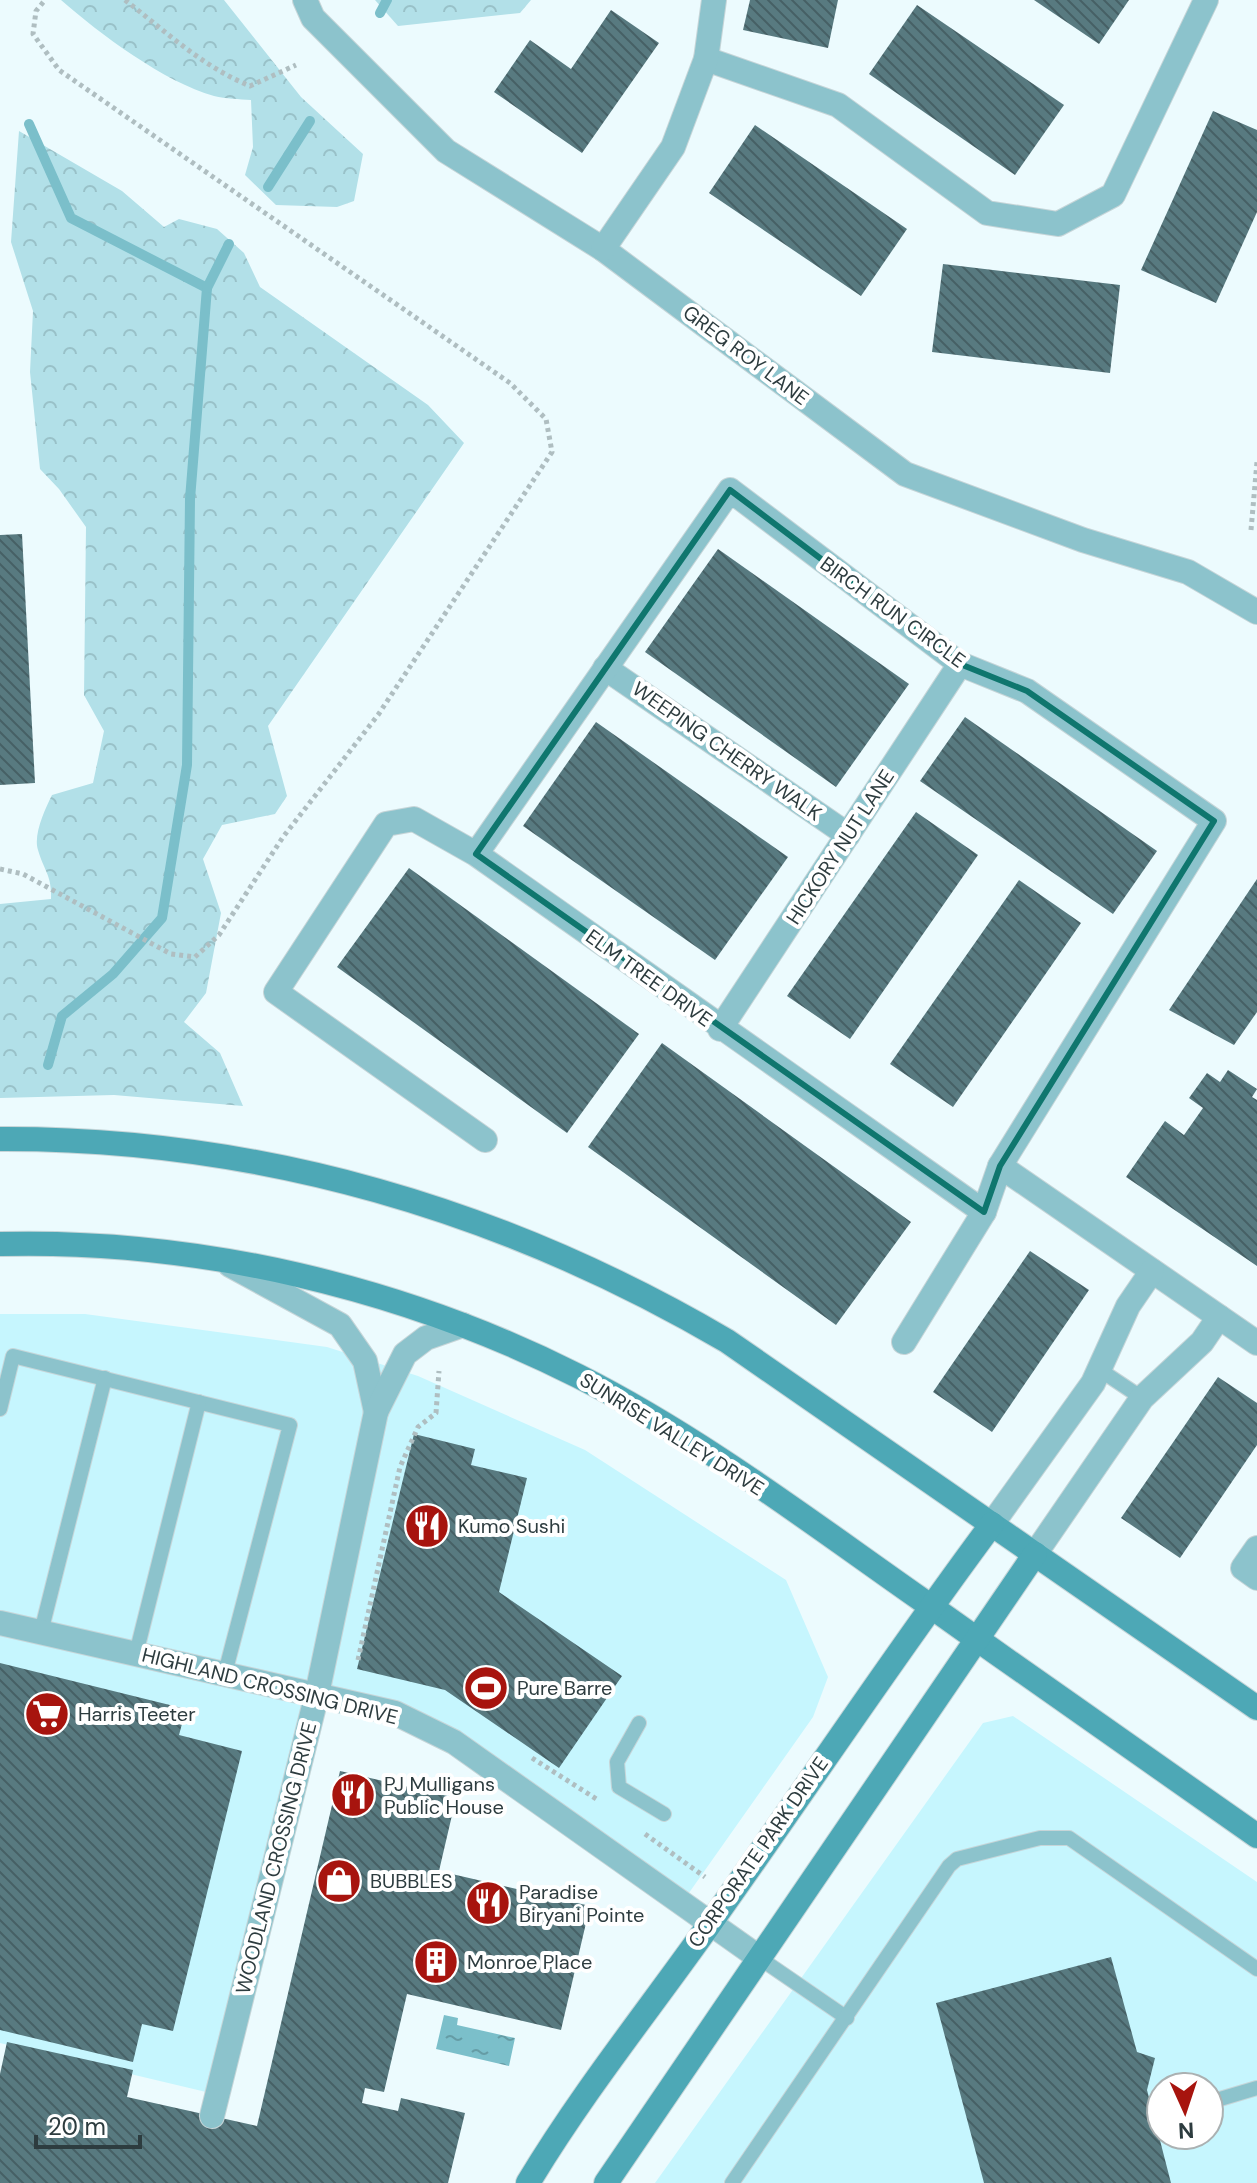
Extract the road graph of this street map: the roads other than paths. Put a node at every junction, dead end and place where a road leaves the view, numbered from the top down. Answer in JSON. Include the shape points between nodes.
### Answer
{"nodes":[{"id":1,"x":305,"y":0,"type":"edge"},
{"id":2,"x":714,"y":0,"type":"edge"},
{"id":3,"x":1206,"y":0,"type":"edge"},
{"id":4,"x":706,"y":59,"type":"junction"},
{"id":5,"x":603,"y":249,"type":"junction"},
{"id":6,"x":1254,"y":610,"type":"edge"},
{"id":7,"x":960,"y":664,"type":"junction"},
{"id":8,"x":605,"y":668,"type":"junction"},
{"id":9,"x":848,"y":835,"type":"junction"},
{"id":10,"x":476,"y":854,"type":"junction"},
{"id":11,"x":720,"y":1029,"type":"junction"},
{"id":12,"x":0,"y":1139,"type":"edge"},
{"id":13,"x":485,"y":1140,"type":"dead end"},
{"id":14,"x":1000,"y":1166,"type":"junction"},
{"id":15,"x":984,"y":1212,"type":"junction"},
{"id":16,"x":0,"y":1244,"type":"edge"},
{"id":17,"x":226,"y":1263,"type":"junction"},
{"id":18,"x":1152,"y":1271,"type":"junction"},
{"id":19,"x":1219,"y":1317,"type":"junction"},
{"id":20,"x":463,"y":1325,"type":"junction"},
{"id":21,"x":904,"y":1342,"type":"dead end"},
{"id":22,"x":1257,"y":1343,"type":"edge"},
{"id":23,"x":1100,"y":1370,"type":"junction"},
{"id":24,"x":105,"y":1378,"type":"junction"},
{"id":25,"x":1142,"y":1398,"type":"junction"},
{"id":26,"x":199,"y":1402,"type":"junction"},
{"id":27,"x":0,"y":1409,"type":"edge"},
{"id":28,"x":376,"y":1412,"type":"junction"},
{"id":29,"x":992,"y":1524,"type":"junction"},
{"id":30,"x":1257,"y":1548,"type":"edge"},
{"id":31,"x":1035,"y":1554,"type":"junction"},
{"id":32,"x":1257,"y":1578,"type":"edge"},
{"id":33,"x":930,"y":1606,"type":"junction"},
{"id":34,"x":0,"y":1623,"type":"edge"},
{"id":35,"x":41,"y":1632,"type":"junction"},
{"id":36,"x":977,"y":1639,"type":"junction"},
{"id":37,"x":136,"y":1654,"type":"junction"},
{"id":38,"x":225,"y":1673,"type":"junction"},
{"id":39,"x":317,"y":1694,"type":"junction"},
{"id":40,"x":1257,"y":1708,"type":"edge"},
{"id":41,"x":639,"y":1723,"type":"dead end"},
{"id":42,"x":664,"y":1814,"type":"dead end"},
{"id":43,"x":1257,"y":1836,"type":"edge"},
{"id":44,"x":709,"y":1924,"type":"junction"},
{"id":45,"x":758,"y":1957,"type":"junction"},
{"id":46,"x":1257,"y":1969,"type":"edge"},
{"id":47,"x":847,"y":2018,"type":"junction"},
{"id":48,"x":1257,"y":2088,"type":"edge"},
{"id":49,"x":1225,"y":2098,"type":"edge"},
{"id":50,"x":212,"y":2116,"type":"dead end"},
{"id":51,"x":528,"y":2183,"type":"edge"},
{"id":52,"x":606,"y":2183,"type":"edge"},
{"id":53,"x":732,"y":2183,"type":"edge"}],
"edges":[{"from":1,"to":5,"type":"street","name":"GREG ROY LANE","via":[[313,18],[446,151]]},
{"from":2,"to":4,"type":"street"},
{"from":3,"to":4,"type":"street","via":[[1113,195],[1058,224],[987,213],[838,105]]},
{"from":4,"to":5,"type":"street","via":[[673,147]]},
{"from":5,"to":6,"type":"street","name":"GREG ROY LANE","via":[[905,474],[1083,540],[1188,572]]},
{"from":7,"to":8,"type":"street","name":"BIRCH RUN CIRCLE","via":[[730,490]]},
{"from":7,"to":9,"type":"street","name":"HICKORY NUT LANE"},
{"from":7,"to":14,"type":"street","name":"BIRCH RUN CIRCLE","via":[[1027,691],[1214,821]]},
{"from":8,"to":9,"type":"street","name":"WEEPING CHERRY WALK"},
{"from":8,"to":10,"type":"street","name":"BIRCH RUN CIRCLE"},
{"from":9,"to":11,"type":"street","name":"HICKORY NUT LANE"},
{"from":10,"to":11,"type":"street","name":"ELM TREE DRIVE"},
{"from":10,"to":13,"type":"street","name":"ELM TREE DRIVE","via":[[414,819],[386,824],[276,992]]},
{"from":11,"to":15,"type":"street","name":"ELM TREE DRIVE"},
{"from":12,"to":29,"type":"main road","via":[[100,1142],[267,1162],[375,1188],[499,1229],[616,1280],[727,1341]]},
{"from":14,"to":15,"type":"street"},
{"from":14,"to":18,"type":"street"},
{"from":15,"to":21,"type":"street"},
{"from":16,"to":17,"type":"main road","name":"SUNRISE VALLEY DRIVE","via":[[113,1248]]},
{"from":17,"to":20,"type":"main road","name":"SUNRISE VALLEY DRIVE","via":[[328,1282]]},
{"from":17,"to":28,"type":"street","name":"WOODLAND CROSSING DRIVE","via":[[340,1325],[365,1361]]},
{"from":18,"to":19,"type":"street"},
{"from":18,"to":23,"type":"street","via":[[1128,1306]]},
{"from":19,"to":22,"type":"street"},
{"from":19,"to":25,"type":"street","via":[[1202,1342]]},
{"from":20,"to":28,"type":"street","name":"WOODLAND CROSSING DRIVE","via":[[426,1338],[405,1354]]},
{"from":20,"to":33,"type":"main road","name":"SUNRISE VALLEY DRIVE","via":[[581,1377],[670,1429]]},
{"from":23,"to":25,"type":"lane"},
{"from":23,"to":29,"type":"street"},
{"from":24,"to":26,"type":"lane"},
{"from":24,"to":27,"type":"lane","via":[[13,1356]]},
{"from":24,"to":35,"type":"lane"},
{"from":25,"to":31,"type":"street"},
{"from":26,"to":37,"type":"lane"},
{"from":26,"to":38,"type":"lane","via":[[290,1425]]},
{"from":28,"to":39,"type":"street","name":"WOODLAND CROSSING DRIVE"},
{"from":29,"to":31,"type":"main road"},
{"from":29,"to":33,"type":"main road","name":"CORPORATE PARK DRIVE"},
{"from":30,"to":32,"type":"street","via":[[1243,1568]]},
{"from":31,"to":36,"type":"main road"},
{"from":31,"to":40,"type":"main road"},
{"from":33,"to":36,"type":"main road","name":"SUNRISE VALLEY DRIVE"},
{"from":33,"to":44,"type":"main road","name":"CORPORATE PARK DRIVE"},
{"from":34,"to":35,"type":"street","name":"HIGHLAND CROSSING DRIVE"},
{"from":35,"to":37,"type":"street","name":"HIGHLAND CROSSING DRIVE"},
{"from":36,"to":43,"type":"main road","name":"SUNRISE VALLEY DRIVE"},
{"from":36,"to":45,"type":"main road"},
{"from":37,"to":38,"type":"street","name":"HIGHLAND CROSSING DRIVE"},
{"from":38,"to":39,"type":"street","name":"HIGHLAND CROSSING DRIVE"},
{"from":39,"to":44,"type":"street","name":"HIGHLAND CROSSING DRIVE","via":[[395,1713],[454,1742]]},
{"from":39,"to":50,"type":"street","name":"WOODLAND CROSSING DRIVE"},
{"from":41,"to":42,"type":"lane","via":[[617,1762],[619,1787]]},
{"from":44,"to":45,"type":"street","name":"HIGHLAND CROSSING DRIVE"},
{"from":44,"to":51,"type":"main road","name":"CORPORATE PARK DRIVE","via":[[557,2133]]},
{"from":45,"to":47,"type":"lane"},
{"from":45,"to":52,"type":"main road"},
{"from":46,"to":47,"type":"lane","via":[[1069,1838],[1040,1838],[957,1859],[949,1866]]},
{"from":47,"to":53,"type":"lane"},
{"from":48,"to":49,"type":"lane"}]}
